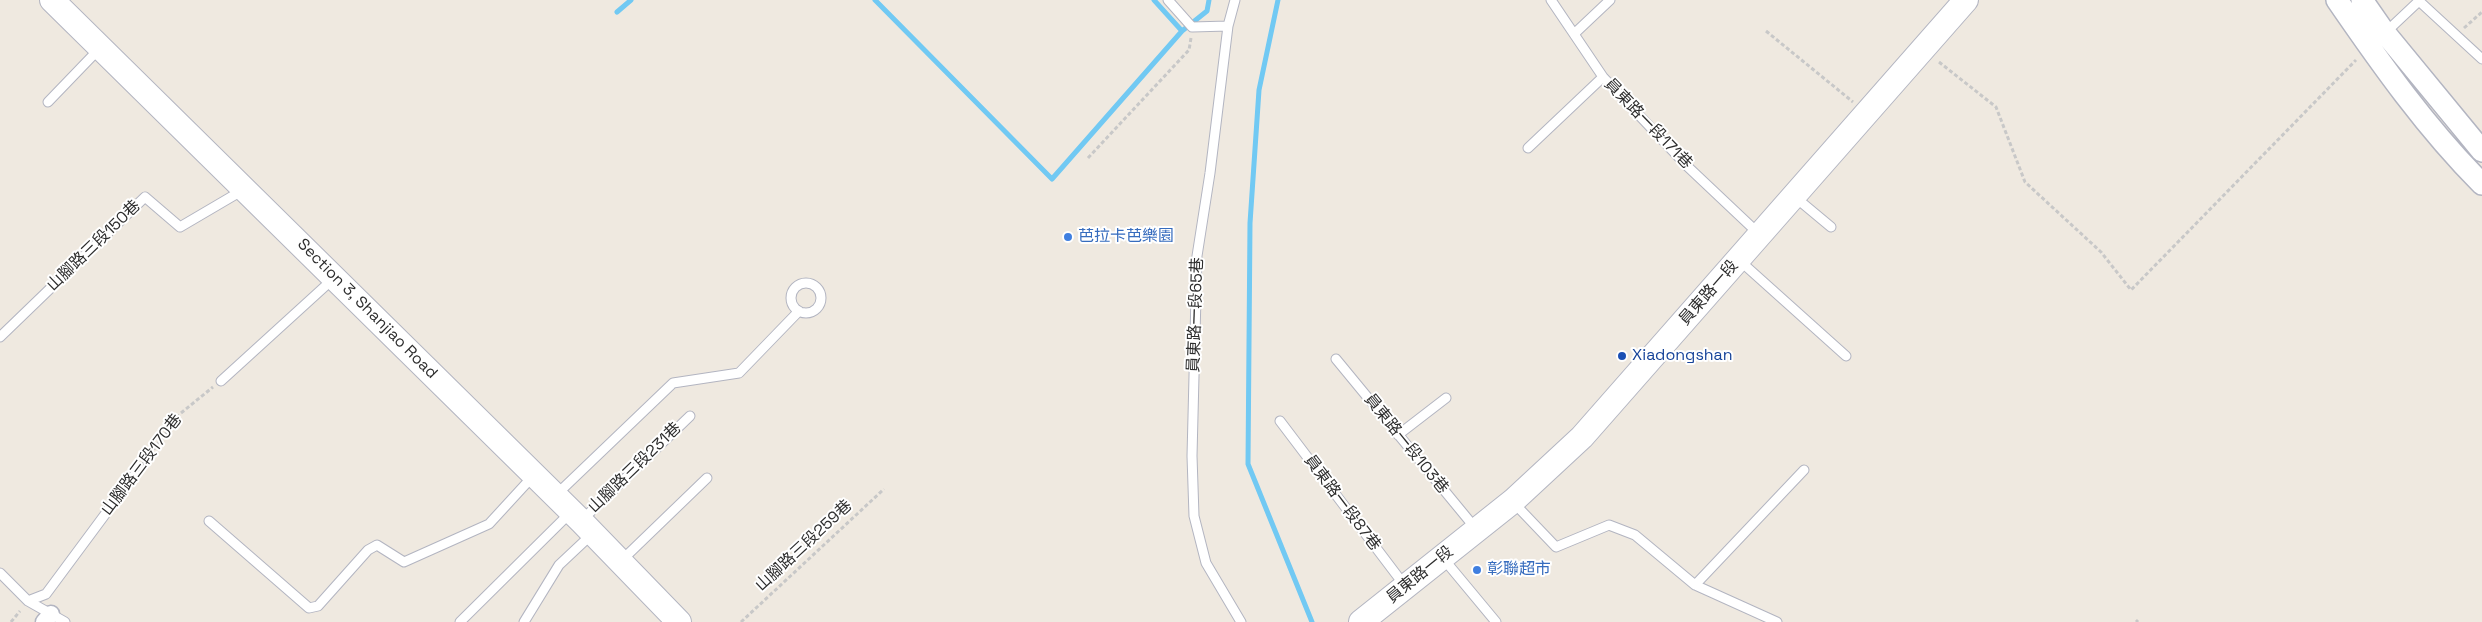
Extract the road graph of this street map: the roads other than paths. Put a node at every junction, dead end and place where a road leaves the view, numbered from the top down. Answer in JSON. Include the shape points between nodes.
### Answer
{"nodes":[{"id":1,"x":52,"y":0,"type":"edge"},
{"id":2,"x":1168,"y":0,"type":"edge"},
{"id":3,"x":1235,"y":0,"type":"edge"},
{"id":4,"x":1551,"y":0,"type":"edge"},
{"id":5,"x":1610,"y":0,"type":"edge"},
{"id":6,"x":1966,"y":0,"type":"edge"},
{"id":7,"x":2337,"y":0,"type":"edge"},
{"id":8,"x":2362,"y":0,"type":"edge"},
{"id":9,"x":2419,"y":0,"type":"edge"},
{"id":10,"x":1228,"y":26,"type":"junction"},
{"id":11,"x":1574,"y":34,"type":"junction"},
{"id":12,"x":2377,"y":40,"type":"junction"},
{"id":13,"x":100,"y":47,"type":"junction"},
{"id":14,"x":2482,"y":59,"type":"edge"},
{"id":15,"x":1603,"y":77,"type":"junction"},
{"id":16,"x":48,"y":102,"type":"dead end"},
{"id":17,"x":1528,"y":148,"type":"dead end"},
{"id":18,"x":2482,"y":151,"type":"edge"},
{"id":19,"x":2482,"y":184,"type":"edge"},
{"id":20,"x":245,"y":189,"type":"junction"},
{"id":21,"x":1795,"y":197,"type":"junction"},
{"id":22,"x":1831,"y":227,"type":"dead end"},
{"id":23,"x":1760,"y":235,"type":"junction"},
{"id":24,"x":1738,"y":260,"type":"junction"},
{"id":25,"x":335,"y":278,"type":"junction"},
{"id":26,"x":800,"y":311,"type":"dead end"},
{"id":27,"x":0,"y":337,"type":"edge"},
{"id":28,"x":1846,"y":356,"type":"dead end"},
{"id":29,"x":1336,"y":359,"type":"dead end"},
{"id":30,"x":221,"y":381,"type":"road end"},
{"id":31,"x":1446,"y":398,"type":"dead end"},
{"id":32,"x":690,"y":416,"type":"dead end"},
{"id":33,"x":1280,"y":420,"type":"dead end"},
{"id":34,"x":1398,"y":435,"type":"junction"},
{"id":35,"x":1804,"y":470,"type":"dead end"},
{"id":36,"x":135,"y":474,"type":"road end"},
{"id":37,"x":534,"y":475,"type":"junction"},
{"id":38,"x":707,"y":478,"type":"dead end"},
{"id":39,"x":555,"y":496,"type":"junction"},
{"id":40,"x":1513,"y":502,"type":"junction"},
{"id":41,"x":209,"y":521,"type":"dead end"},
{"id":42,"x":582,"y":522,"type":"junction"},
{"id":43,"x":1476,"y":530,"type":"junction"},
{"id":44,"x":1442,"y":557,"type":"junction"},
{"id":45,"x":620,"y":561,"type":"junction"},
{"id":46,"x":0,"y":573,"type":"edge"},
{"id":47,"x":1695,"y":585,"type":"junction"},
{"id":48,"x":1405,"y":586,"type":"junction"},
{"id":49,"x":28,"y":601,"type":"junction"},
{"id":50,"x":54,"y":619,"type":"edge"},
{"id":51,"x":460,"y":622,"type":"edge"},
{"id":52,"x":524,"y":622,"type":"edge"},
{"id":53,"x":679,"y":622,"type":"edge"},
{"id":54,"x":1241,"y":622,"type":"edge"},
{"id":55,"x":1362,"y":622,"type":"edge"},
{"id":56,"x":1496,"y":622,"type":"edge"},
{"id":57,"x":1777,"y":622,"type":"edge"}],
"edges":[{"from":1,"to":13,"type":"main road","name":"Section 3, Shanjiao Road"},
{"from":2,"to":10,"type":"lane","via":[[1192,27]]},
{"from":3,"to":10,"type":"lane","name":"員東路一段65巷"},
{"from":4,"to":11,"type":"lane","name":"員東路一段171巷"},
{"from":5,"to":11,"type":"lane"},
{"from":6,"to":21,"type":"main road","name":"員東路一段"},
{"from":7,"to":12,"type":"street"},
{"from":8,"to":12,"type":"street"},
{"from":9,"to":12,"type":"lane"},
{"from":9,"to":14,"type":"lane"},
{"from":10,"to":54,"type":"lane","name":"員東路一段65巷","via":[[1197,256],[1192,456],[1194,516],[1206,563]]},
{"from":11,"to":15,"type":"lane","name":"員東路一段171巷"},
{"from":12,"to":18,"type":"street"},
{"from":12,"to":19,"type":"street","via":[[2456,158]]},
{"from":13,"to":16,"type":"lane"},
{"from":13,"to":20,"type":"main road","name":"Section 3, Shanjiao Road"},
{"from":15,"to":17,"type":"lane"},
{"from":15,"to":23,"type":"lane","name":"員東路一段171巷","via":[[1687,166]]},
{"from":20,"to":25,"type":"main road","name":"Section 3, Shanjiao Road"},
{"from":20,"to":27,"type":"lane","name":"山腳路三段150巷","via":[[180,227],[145,197]]},
{"from":21,"to":22,"type":"lane"},
{"from":21,"to":23,"type":"main road","name":"員東路一段"},
{"from":23,"to":24,"type":"main road","name":"員東路一段"},
{"from":24,"to":28,"type":"lane"},
{"from":24,"to":40,"type":"main road","name":"員東路一段","via":[[1582,437]]},
{"from":25,"to":30,"type":"lane"},
{"from":25,"to":37,"type":"main road","name":"Section 3, Shanjiao Road"},
{"from":26,"to":39,"type":"lane","via":[[739,373],[674,383]]},
{"from":29,"to":34,"type":"lane","name":"員東路一段103巷"},
{"from":31,"to":34,"type":"lane"},
{"from":32,"to":42,"type":"lane","name":"山腳路三段231巷"},
{"from":33,"to":48,"type":"lane","name":"員東路一段87巷"},
{"from":34,"to":43,"type":"lane","name":"員東路一段103巷"},
{"from":35,"to":47,"type":"lane"},
{"from":36,"to":49,"type":"lane","name":"山腳路三段170巷","via":[[46,594]]},
{"from":37,"to":39,"type":"main road","name":"Section 3, Shanjiao Road"},
{"from":37,"to":41,"type":"lane","via":[[489,524],[467,534],[404,562],[377,545],[368,550],[318,606],[309,608]]},
{"from":38,"to":45,"type":"lane"},
{"from":39,"to":42,"type":"main road","name":"Section 3, Shanjiao Road"},
{"from":40,"to":43,"type":"main road","name":"員東路一段"},
{"from":40,"to":47,"type":"lane","via":[[1556,547],[1609,525],[1635,535]]},
{"from":42,"to":45,"type":"main road","name":"Section 3, Shanjiao Road"},
{"from":42,"to":51,"type":"lane"},
{"from":42,"to":52,"type":"lane"},
{"from":43,"to":44,"type":"main road","name":"員東路一段"},
{"from":44,"to":48,"type":"main road","name":"員東路一段"},
{"from":44,"to":56,"type":"lane"},
{"from":45,"to":53,"type":"main road","name":"Section 3, Shanjiao Road"},
{"from":46,"to":49,"type":"lane"},
{"from":47,"to":57,"type":"lane"},
{"from":48,"to":55,"type":"main road","name":"員東路一段"},
{"from":49,"to":50,"type":"lane"}]}
